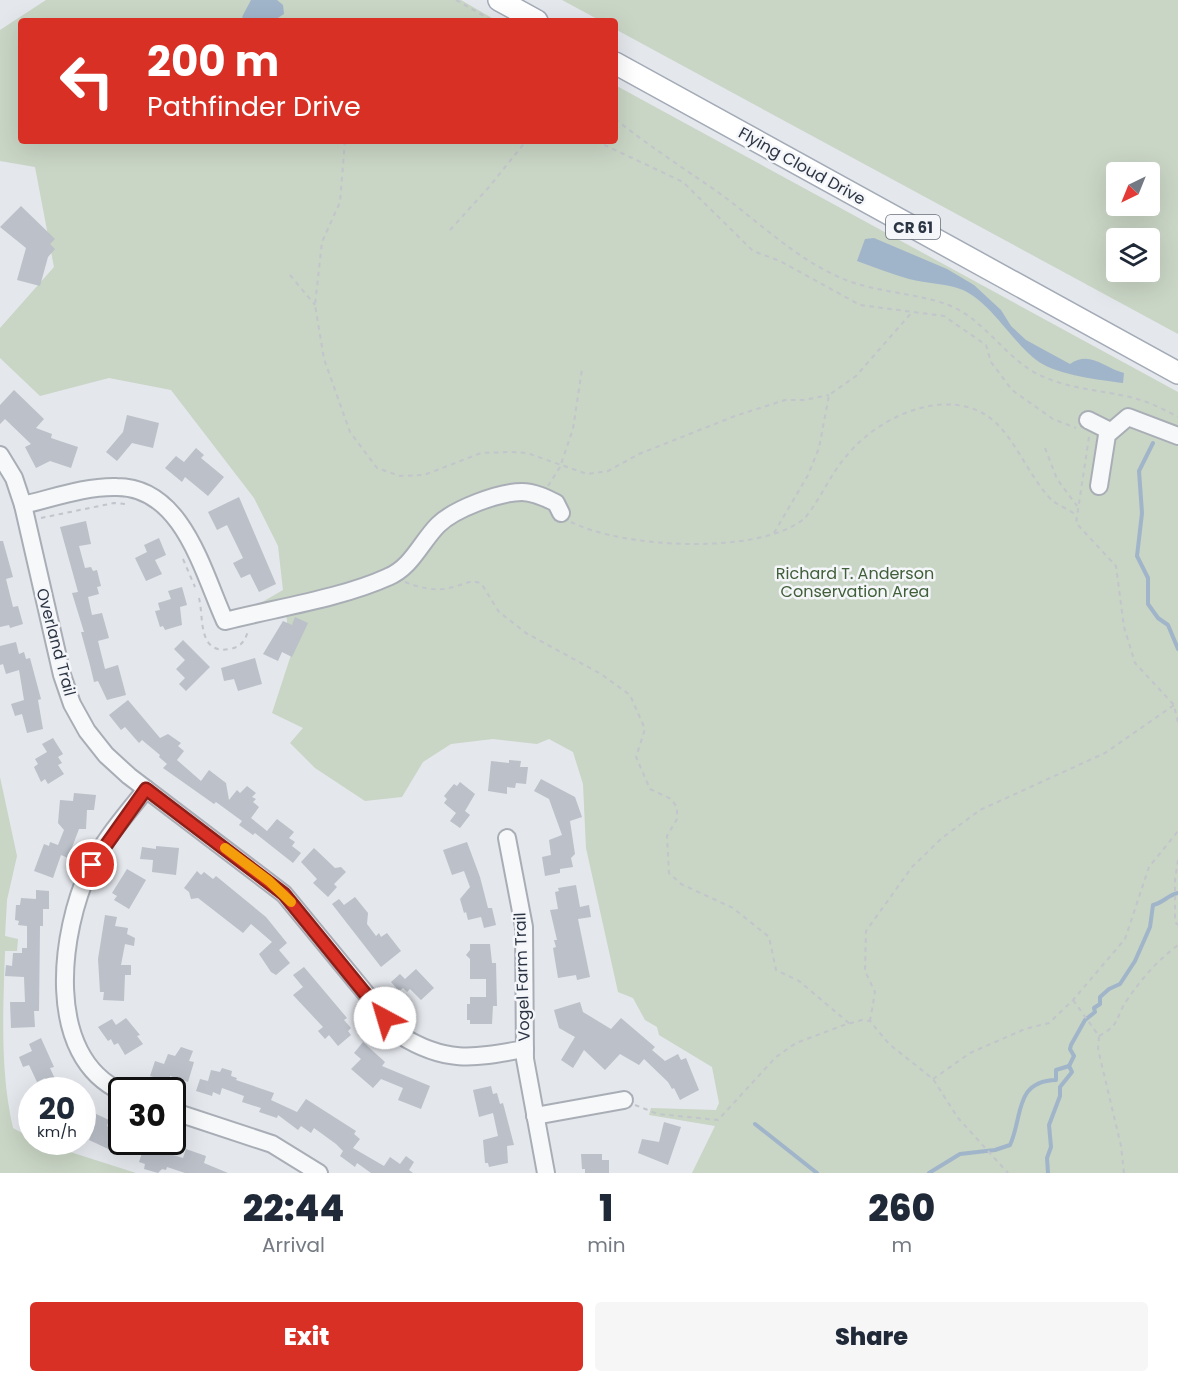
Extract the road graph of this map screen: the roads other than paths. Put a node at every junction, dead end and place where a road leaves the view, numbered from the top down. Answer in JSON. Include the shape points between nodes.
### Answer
{"nodes":[{"id":1,"x":499,"y":0,"type":"edge"},
{"id":2,"x":532,"y":18,"type":"edge"},
{"id":3,"x":618,"y":65,"type":"edge"},
{"id":4,"x":1178,"y":373,"type":"edge"},
{"id":5,"x":1086,"y":428,"type":"road end"},
{"id":6,"x":1110,"y":431,"type":"junction"},
{"id":7,"x":1178,"y":436,"type":"edge"},
{"id":8,"x":0,"y":455,"type":"edge"},
{"id":9,"x":1099,"y":486,"type":"dead end"},
{"id":10,"x":23,"y":505,"type":"junction"},
{"id":11,"x":561,"y":513,"type":"road end"},
{"id":12,"x":146,"y":789,"type":"junction"},
{"id":13,"x":507,"y":838,"type":"dead end"},
{"id":14,"x":525,"y":1049,"type":"junction"},
{"id":15,"x":108,"y":1083,"type":"edge"},
{"id":16,"x":624,"y":1100,"type":"road end"},
{"id":17,"x":186,"y":1116,"type":"edge"},
{"id":18,"x":535,"y":1116,"type":"junction"},
{"id":19,"x":319,"y":1173,"type":"edge"},
{"id":20,"x":546,"y":1173,"type":"edge"}],
"edges":[{"from":1,"to":2,"type":"main road"},
{"from":3,"to":4,"type":"main road","name":"Flying Cloud Drive","number":"CR 61"},
{"from":5,"to":6,"type":"street"},
{"from":6,"to":7,"type":"street","via":[[1128,417]]},
{"from":6,"to":9,"type":"street"},
{"from":8,"to":10,"type":"street","name":"Overland Trail","via":[[14,478]]},
{"from":10,"to":11,"type":"street","via":[[102,488],[134,489],[150,495],[176,515],[225,621],[368,586],[392,576],[405,567],[437,526],[460,509],[513,492],[525,492],[556,503]]},
{"from":10,"to":12,"type":"street","name":"Overland Trail","via":[[49,625],[72,704],[106,755]]},
{"from":12,"to":14,"type":"street","name":"Overland Trail","via":[[284,894],[400,1035],[441,1055],[463,1058]]},
{"from":12,"to":15,"type":"street","via":[[92,865],[72,917],[66,1016],[83,1059]]},
{"from":13,"to":14,"type":"street","name":"Vogel Farm Trail","via":[[524,927]]},
{"from":14,"to":18,"type":"street","name":"Vogel Farm Trail"},
{"from":16,"to":18,"type":"street"},
{"from":17,"to":19,"type":"street","via":[[272,1144]]},
{"from":18,"to":20,"type":"street","name":"Vogel Farm Trail"}]}
